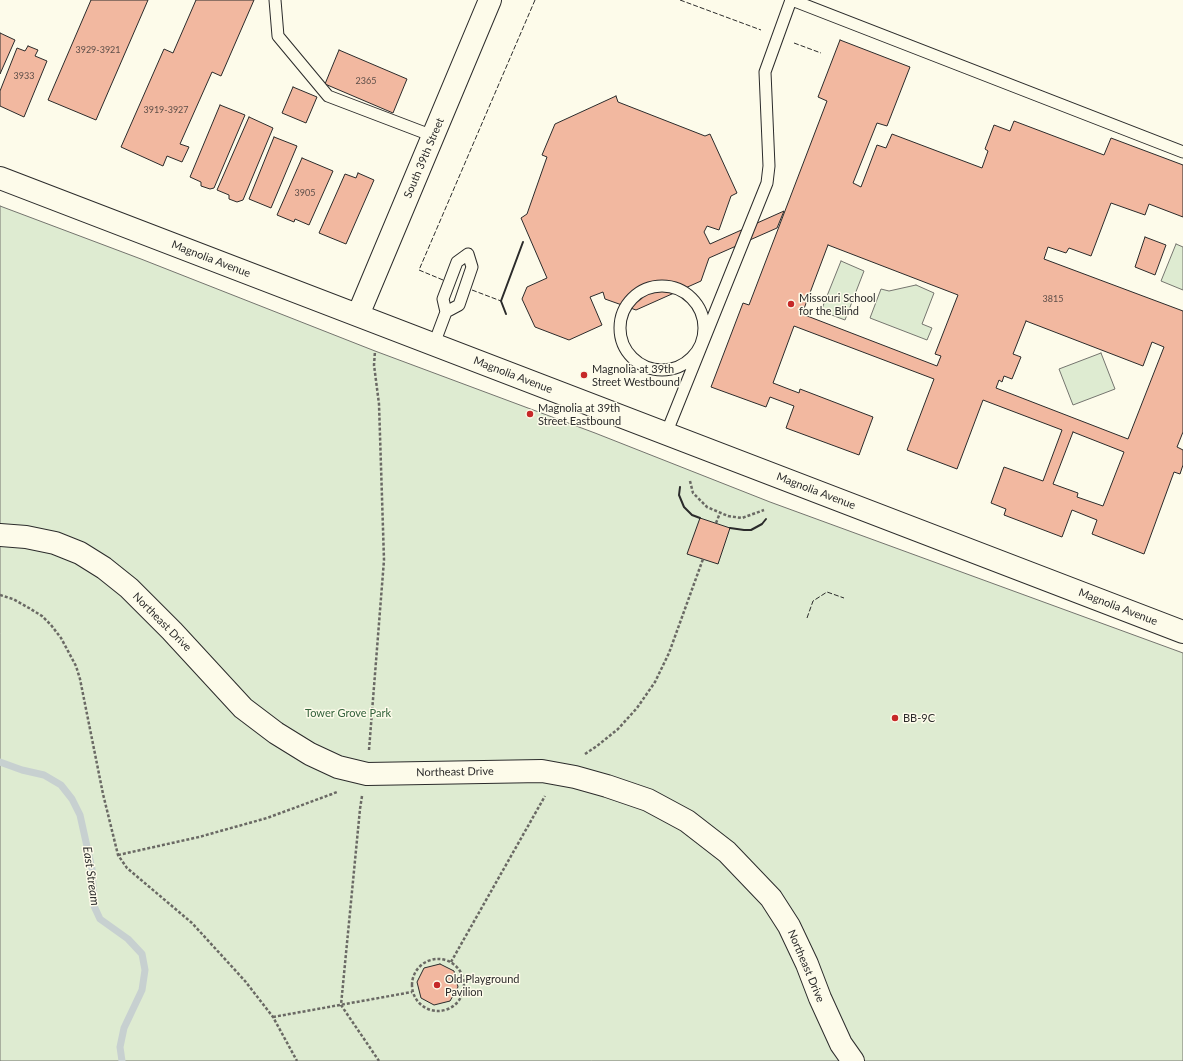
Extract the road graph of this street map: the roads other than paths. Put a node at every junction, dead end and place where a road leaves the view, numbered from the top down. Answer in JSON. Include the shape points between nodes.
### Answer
{"nodes":[{"id":1,"x":275,"y":0,"type":"edge"},
{"id":2,"x":490,"y":0,"type":"edge"},
{"id":3,"x":791,"y":0,"type":"edge"},
{"id":4,"x":433,"y":136,"type":"junction"},
{"id":5,"x":1183,"y":152,"type":"edge"},
{"id":6,"x":0,"y":178,"type":"edge"},
{"id":7,"x":446,"y":312,"type":"dead end"},
{"id":8,"x":358,"y":315,"type":"junction"},
{"id":9,"x":434,"y":344,"type":"junction"},
{"id":10,"x":701,"y":346,"type":"junction"},
{"id":11,"x":666,"y":434,"type":"junction"},
{"id":12,"x":0,"y":535,"type":"edge"},
{"id":13,"x":1183,"y":632,"type":"edge"},
{"id":14,"x":854,"y":1061,"type":"edge"}],
"edges":[{"from":1,"to":4,"type":"lane","via":[[278,36],[328,96]]},
{"from":2,"to":4,"type":"street","name":"South 39th Street"},
{"from":3,"to":5,"type":"lane"},
{"from":3,"to":10,"type":"lane","via":[[765,72],[769,166],[767,183]]},
{"from":4,"to":8,"type":"street","name":"South 39th Street"},
{"from":6,"to":8,"type":"street","name":"Magnolia Avenue"},
{"from":7,"to":9,"type":"lane"},
{"from":8,"to":9,"type":"street","name":"Magnolia Avenue"},
{"from":9,"to":11,"type":"street","name":"Magnolia Avenue"},
{"from":10,"to":10,"type":"lane","via":[[704,337],[703,315],[699,306],[687,293],[661,285],[638,292],[626,304],[622,313],[620,333],[624,347],[638,363],[656,370],[676,368],[689,361]]},
{"from":10,"to":11,"type":"lane"},
{"from":11,"to":13,"type":"street","name":"Magnolia Avenue"},
{"from":12,"to":14,"type":"street","name":"Northeast Drive","via":[[55,543],[80,553],[104,568],[129,588],[172,631],[243,708],[310,754],[338,766],[367,774],[542,771],[575,777],[648,800],[687,821],[727,852],[771,898],[789,926],[841,1044]]}]}
